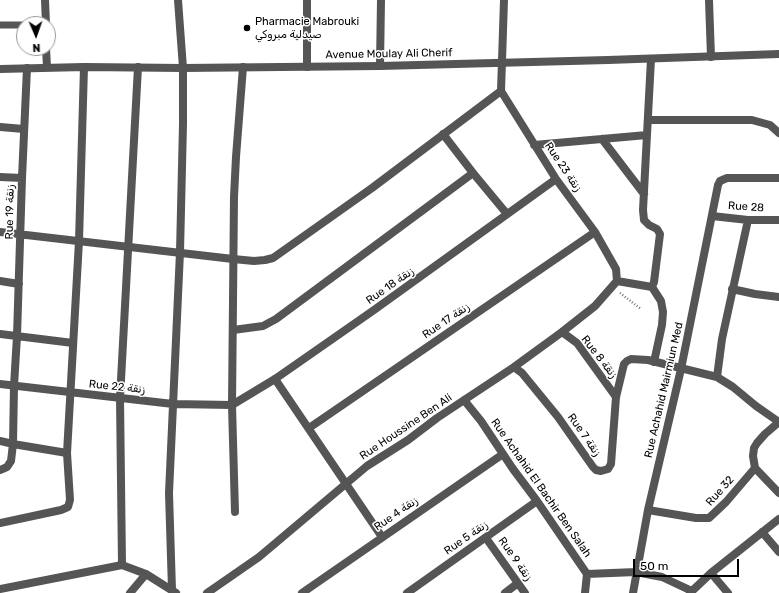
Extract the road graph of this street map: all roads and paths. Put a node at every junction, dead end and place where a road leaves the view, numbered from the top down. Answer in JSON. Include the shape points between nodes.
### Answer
{"nodes":[{"id":1,"x":45,"y":0,"type":"edge"},
{"id":2,"x":178,"y":0,"type":"edge"},
{"id":3,"x":306,"y":0,"type":"edge"},
{"id":4,"x":381,"y":0,"type":"edge"},
{"id":5,"x":504,"y":0,"type":"edge"},
{"id":6,"x":709,"y":0,"type":"edge"},
{"id":7,"x":46,"y":16,"type":"edge"},
{"id":8,"x":0,"y":25,"type":"edge"},
{"id":9,"x":16,"y":25,"type":"edge"},
{"id":10,"x":779,"y":54,"type":"edge"},
{"id":11,"x":46,"y":56,"type":"edge"},
{"id":12,"x":712,"y":57,"type":"junction"},
{"id":13,"x":651,"y":59,"type":"junction"},
{"id":14,"x":502,"y":63,"type":"junction"},
{"id":15,"x":380,"y":66,"type":"junction"},
{"id":16,"x":47,"y":67,"type":"junction"},
{"id":17,"x":84,"y":67,"type":"junction"},
{"id":18,"x":138,"y":67,"type":"junction"},
{"id":19,"x":243,"y":67,"type":"junction"},
{"id":20,"x":307,"y":67,"type":"junction"},
{"id":21,"x":27,"y":68,"type":"junction"},
{"id":22,"x":183,"y":68,"type":"junction"},
{"id":23,"x":0,"y":69,"type":"edge"},
{"id":24,"x":501,"y":91,"type":"junction"},
{"id":25,"x":648,"y":120,"type":"junction"},
{"id":26,"x":0,"y":127,"type":"edge"},
{"id":27,"x":24,"y":129,"type":"junction"},
{"id":28,"x":779,"y":133,"type":"edge"},
{"id":29,"x":443,"y":134,"type":"junction"},
{"id":30,"x":647,"y":135,"type":"junction"},
{"id":31,"x":602,"y":139,"type":"junction"},
{"id":32,"x":534,"y":145,"type":"junction"},
{"id":33,"x":473,"y":173,"type":"junction"},
{"id":34,"x":0,"y":177,"type":"edge"},
{"id":35,"x":22,"y":178,"type":"junction"},
{"id":36,"x":779,"y":178,"type":"edge"},
{"id":37,"x":556,"y":179,"type":"junction"},
{"id":38,"x":644,"y":194,"type":"junction"},
{"id":39,"x":507,"y":214,"type":"junction"},
{"id":40,"x":712,"y":216,"type":"junction"},
{"id":41,"x":748,"y":220,"type":"junction"},
{"id":42,"x":779,"y":220,"type":"edge"},
{"id":43,"x":0,"y":232,"type":"edge"},
{"id":44,"x":595,"y":232,"type":"junction"},
{"id":45,"x":21,"y":234,"type":"junction"},
{"id":46,"x":79,"y":241,"type":"junction"},
{"id":47,"x":128,"y":247,"type":"junction"},
{"id":48,"x":180,"y":252,"type":"junction"},
{"id":49,"x":233,"y":259,"type":"junction"},
{"id":50,"x":0,"y":281,"type":"edge"},
{"id":51,"x":19,"y":284,"type":"junction"},
{"id":52,"x":614,"y":284,"type":"junction"},
{"id":53,"x":652,"y":287,"type":"junction"},
{"id":54,"x":732,"y":289,"type":"junction"},
{"id":55,"x":779,"y":297,"type":"edge"},
{"id":56,"x":641,"y":309,"type":"dead end"},
{"id":57,"x":233,"y":330,"type":"junction"},
{"id":58,"x":562,"y":332,"type":"junction"},
{"id":59,"x":0,"y":334,"type":"edge"},
{"id":60,"x":17,"y":336,"type":"junction"},
{"id":61,"x":72,"y":343,"type":"junction"},
{"id":62,"x":654,"y":362,"type":"junction"},
{"id":63,"x":514,"y":367,"type":"junction"},
{"id":64,"x":681,"y":369,"type":"junction"},
{"id":65,"x":716,"y":377,"type":"junction"},
{"id":66,"x":275,"y":379,"type":"junction"},
{"id":67,"x":0,"y":384,"type":"edge"},
{"id":68,"x":14,"y":386,"type":"junction"},
{"id":69,"x":70,"y":393,"type":"junction"},
{"id":70,"x":616,"y":397,"type":"junction"},
{"id":71,"x":120,"y":398,"type":"junction"},
{"id":72,"x":464,"y":400,"type":"junction"},
{"id":73,"x":173,"y":404,"type":"junction"},
{"id":74,"x":232,"y":405,"type":"junction"},
{"id":75,"x":779,"y":422,"type":"edge"},
{"id":76,"x":309,"y":428,"type":"junction"},
{"id":77,"x":0,"y":440,"type":"edge"},
{"id":78,"x":13,"y":444,"type":"junction"},
{"id":79,"x":67,"y":453,"type":"junction"},
{"id":80,"x":503,"y":454,"type":"junction"},
{"id":81,"x":755,"y":468,"type":"junction"},
{"id":82,"x":0,"y":470,"type":"edge"},
{"id":83,"x":345,"y":483,"type":"junction"},
{"id":84,"x":779,"y":493,"type":"edge"},
{"id":85,"x":538,"y":501,"type":"junction"},
{"id":86,"x":648,"y":510,"type":"junction"},
{"id":87,"x":235,"y":512,"type":"dead end"},
{"id":88,"x":779,"y":519,"type":"edge"},
{"id":89,"x":0,"y":523,"type":"edge"},
{"id":90,"x":762,"y":532,"type":"junction"},
{"id":91,"x":382,"y":537,"type":"junction"},
{"id":92,"x":486,"y":538,"type":"junction"},
{"id":93,"x":779,"y":552,"type":"edge"},
{"id":94,"x":122,"y":565,"type":"junction"},
{"id":95,"x":636,"y":572,"type":"junction"},
{"id":96,"x":711,"y":573,"type":"junction"},
{"id":97,"x":146,"y":574,"type":"junction"},
{"id":98,"x":587,"y":574,"type":"junction"},
{"id":99,"x":518,"y":583,"type":"junction"},
{"id":100,"x":0,"y":590,"type":"edge"},
{"id":101,"x":420,"y":590,"type":"edge"},
{"id":102,"x":174,"y":592,"type":"edge"},
{"id":103,"x":691,"y":592,"type":"edge"},
{"id":104,"x":130,"y":593,"type":"edge"},
{"id":105,"x":208,"y":593,"type":"edge"},
{"id":106,"x":302,"y":593,"type":"edge"},
{"id":107,"x":407,"y":593,"type":"edge"},
{"id":108,"x":505,"y":593,"type":"edge"},
{"id":109,"x":525,"y":593,"type":"edge"},
{"id":110,"x":585,"y":593,"type":"edge"},
{"id":111,"x":633,"y":593,"type":"edge"},
{"id":112,"x":728,"y":593,"type":"edge"}],
"edges":[{"from":1,"to":7,"type":"street"},
{"from":2,"to":22,"type":"street"},
{"from":3,"to":20,"type":"street"},
{"from":4,"to":15,"type":"street"},
{"from":5,"to":14,"type":"street"},
{"from":6,"to":12,"type":"street"},
{"from":8,"to":9,"type":"lane"},
{"from":10,"to":12,"type":"street","name":"Avenue Moulay Ali Cherif"},
{"from":11,"to":16,"type":"street"},
{"from":12,"to":13,"type":"street","name":"Avenue Moulay Ali Cherif"},
{"from":13,"to":14,"type":"street","name":"Avenue Moulay Ali Cherif"},
{"from":13,"to":25,"type":"street"},
{"from":14,"to":15,"type":"street","name":"Avenue Moulay Ali Cherif"},
{"from":14,"to":24,"type":"street"},
{"from":15,"to":20,"type":"street","name":"Avenue Moulay Ali Cherif"},
{"from":16,"to":17,"type":"street","name":"Avenue Moulay Ali Cherif"},
{"from":16,"to":21,"type":"street","name":"Avenue Moulay Ali Cherif"},
{"from":17,"to":18,"type":"street","name":"Avenue Moulay Ali Cherif"},
{"from":17,"to":46,"type":"street"},
{"from":18,"to":22,"type":"street","name":"Avenue Moulay Ali Cherif"},
{"from":18,"to":47,"type":"street"},
{"from":19,"to":20,"type":"street","name":"Avenue Moulay Ali Cherif"},
{"from":19,"to":22,"type":"street","name":"Avenue Moulay Ali Cherif"},
{"from":19,"to":49,"type":"street","via":[[236,157]]},
{"from":21,"to":23,"type":"street","name":"Avenue Moulay Ali Cherif"},
{"from":21,"to":27,"type":"street","name":"Rue 19 زنقة"},
{"from":22,"to":48,"type":"street"},
{"from":24,"to":29,"type":"street"},
{"from":24,"to":32,"type":"street","name":"Rue 23 زنقة"},
{"from":25,"to":28,"type":"street","via":[[752,120],[770,125]]},
{"from":25,"to":30,"type":"street"},
{"from":26,"to":27,"type":"street"},
{"from":27,"to":35,"type":"street","name":"Rue 19 زنقة"},
{"from":29,"to":33,"type":"street"},
{"from":29,"to":49,"type":"street","via":[[273,258],[254,261]]},
{"from":30,"to":31,"type":"street"},
{"from":30,"to":38,"type":"street"},
{"from":31,"to":32,"type":"street"},
{"from":31,"to":38,"type":"street"},
{"from":32,"to":37,"type":"street","name":"Rue 23 زنقة"},
{"from":33,"to":39,"type":"street"},
{"from":33,"to":57,"type":"street","via":[[276,319],[263,326]]},
{"from":34,"to":35,"type":"street"},
{"from":35,"to":45,"type":"street","name":"Rue 19 زنقة"},
{"from":36,"to":40,"type":"street","name":"Rue Achahid Mairmiun Med","via":[[723,179],[716,192]]},
{"from":37,"to":39,"type":"street","name":"Rue 18 زنقة"},
{"from":37,"to":44,"type":"street","name":"Rue 23 زنقة"},
{"from":38,"to":53,"type":"street","via":[[644,220],[660,234]]},
{"from":39,"to":66,"type":"street","name":"Rue 18 زنقة"},
{"from":40,"to":41,"type":"street","name":"Rue 28"},
{"from":40,"to":64,"type":"street","name":"Rue Achahid Mairmiun Med"},
{"from":41,"to":42,"type":"street","name":"Rue 28"},
{"from":41,"to":54,"type":"street"},
{"from":43,"to":45,"type":"street"},
{"from":44,"to":52,"type":"street","name":"Rue 23 زنقة","via":[[616,269]]},
{"from":44,"to":76,"type":"street","name":"Rue 17 زنقة"},
{"from":45,"to":46,"type":"street"},
{"from":45,"to":51,"type":"street","name":"Rue 19 زنقة"},
{"from":46,"to":47,"type":"street"},
{"from":46,"to":61,"type":"street"},
{"from":47,"to":48,"type":"street"},
{"from":47,"to":71,"type":"street"},
{"from":48,"to":49,"type":"street"},
{"from":48,"to":73,"type":"street"},
{"from":49,"to":57,"type":"street"},
{"from":50,"to":51,"type":"street"},
{"from":51,"to":60,"type":"street","name":"Rue 19 زنقة"},
{"from":52,"to":53,"type":"street"},
{"from":52,"to":56,"type":"path"},
{"from":52,"to":58,"type":"street","name":"Rue Houssine Ben Ali","via":[[595,306]]},
{"from":53,"to":62,"type":"street","via":[[661,301],[663,312]]},
{"from":54,"to":55,"type":"street"},
{"from":54,"to":65,"type":"street"},
{"from":57,"to":74,"type":"street"},
{"from":58,"to":63,"type":"street","name":"Rue Houssine Ben Ali"},
{"from":58,"to":70,"type":"street","name":"Rue 8 زنقة","via":[[577,343]]},
{"from":59,"to":60,"type":"street"},
{"from":60,"to":61,"type":"street"},
{"from":60,"to":68,"type":"street","name":"Rue 19 زنقة"},
{"from":61,"to":69,"type":"street"},
{"from":62,"to":64,"type":"street"},
{"from":62,"to":70,"type":"street","via":[[634,359],[627,361],[622,368]]},
{"from":63,"to":70,"type":"street","name":"Rue 7 زنقة","via":[[522,373],[558,417],[596,470],[608,469],[611,464]]},
{"from":63,"to":72,"type":"street","name":"Rue Houssine Ben Ali"},
{"from":64,"to":65,"type":"street"},
{"from":64,"to":86,"type":"street","name":"Rue Achahid Mairmiun Med"},
{"from":65,"to":75,"type":"street"},
{"from":66,"to":74,"type":"street","name":"Rue 18 زنقة"},
{"from":66,"to":76,"type":"street"},
{"from":67,"to":68,"type":"street","name":"Rue 22 زنقة"},
{"from":68,"to":69,"type":"street","name":"Rue 22 زنقة"},
{"from":68,"to":78,"type":"street","name":"Rue 19 زنقة"},
{"from":69,"to":71,"type":"street","name":"Rue 22 زنقة"},
{"from":69,"to":79,"type":"street"},
{"from":71,"to":73,"type":"street","name":"Rue 22 زنقة"},
{"from":71,"to":94,"type":"street"},
{"from":72,"to":80,"type":"street","name":"Rue Achahid El Bachir Ben Salah"},
{"from":72,"to":83,"type":"street","name":"Rue Houssine Ben Ali"},
{"from":73,"to":74,"type":"street","name":"Rue 22 زنقة"},
{"from":73,"to":102,"type":"street","via":[[169,493]]},
{"from":74,"to":87,"type":"street"},
{"from":75,"to":81,"type":"street","via":[[754,448]]},
{"from":76,"to":83,"type":"street"},
{"from":77,"to":78,"type":"street"},
{"from":78,"to":79,"type":"street"},
{"from":78,"to":82,"type":"street","name":"Rue 19 زنقة","via":[[11,461],[7,467]]},
{"from":79,"to":89,"type":"street","via":[[70,500],[68,507]]},
{"from":80,"to":85,"type":"street","name":"Rue Achahid El Bachir Ben Salah"},
{"from":80,"to":91,"type":"street","name":"Rue 4 زنقة"},
{"from":81,"to":84,"type":"street"},
{"from":81,"to":86,"type":"street","name":"Rue 32","via":[[709,518]]},
{"from":83,"to":91,"type":"street"},
{"from":83,"to":105,"type":"street","name":"Rue Houssine Ben Ali","via":[[318,509],[259,557]]},
{"from":85,"to":92,"type":"street","name":"Rue 5 زنقة"},
{"from":85,"to":98,"type":"street","name":"Rue Achahid El Bachir Ben Salah"},
{"from":86,"to":95,"type":"street","name":"Rue Achahid Mairmiun Med"},
{"from":88,"to":90,"type":"street"},
{"from":90,"to":93,"type":"street"},
{"from":90,"to":96,"type":"street"},
{"from":91,"to":106,"type":"street","name":"Rue 4 زنقة"},
{"from":92,"to":99,"type":"street","name":"Rue 9 زنقة"},
{"from":92,"to":101,"type":"street","name":"Rue 5 زنقة"},
{"from":94,"to":97,"type":"street"},
{"from":94,"to":100,"type":"street"},
{"from":95,"to":98,"type":"street"},
{"from":95,"to":103,"type":"street","via":[[662,577]]},
{"from":95,"to":111,"type":"street","name":"Rue Achahid Mairmiun Med"},
{"from":96,"to":103,"type":"street"},
{"from":96,"to":112,"type":"street"},
{"from":97,"to":102,"type":"street"},
{"from":97,"to":104,"type":"street"},
{"from":98,"to":110,"type":"street","name":"Rue Achahid El Bachir Ben Salah"},
{"from":99,"to":108,"type":"street"},
{"from":99,"to":109,"type":"street","name":"Rue 9 زنقة"},
{"from":101,"to":107,"type":"street","name":"Rue 5 زنقة"}]}
